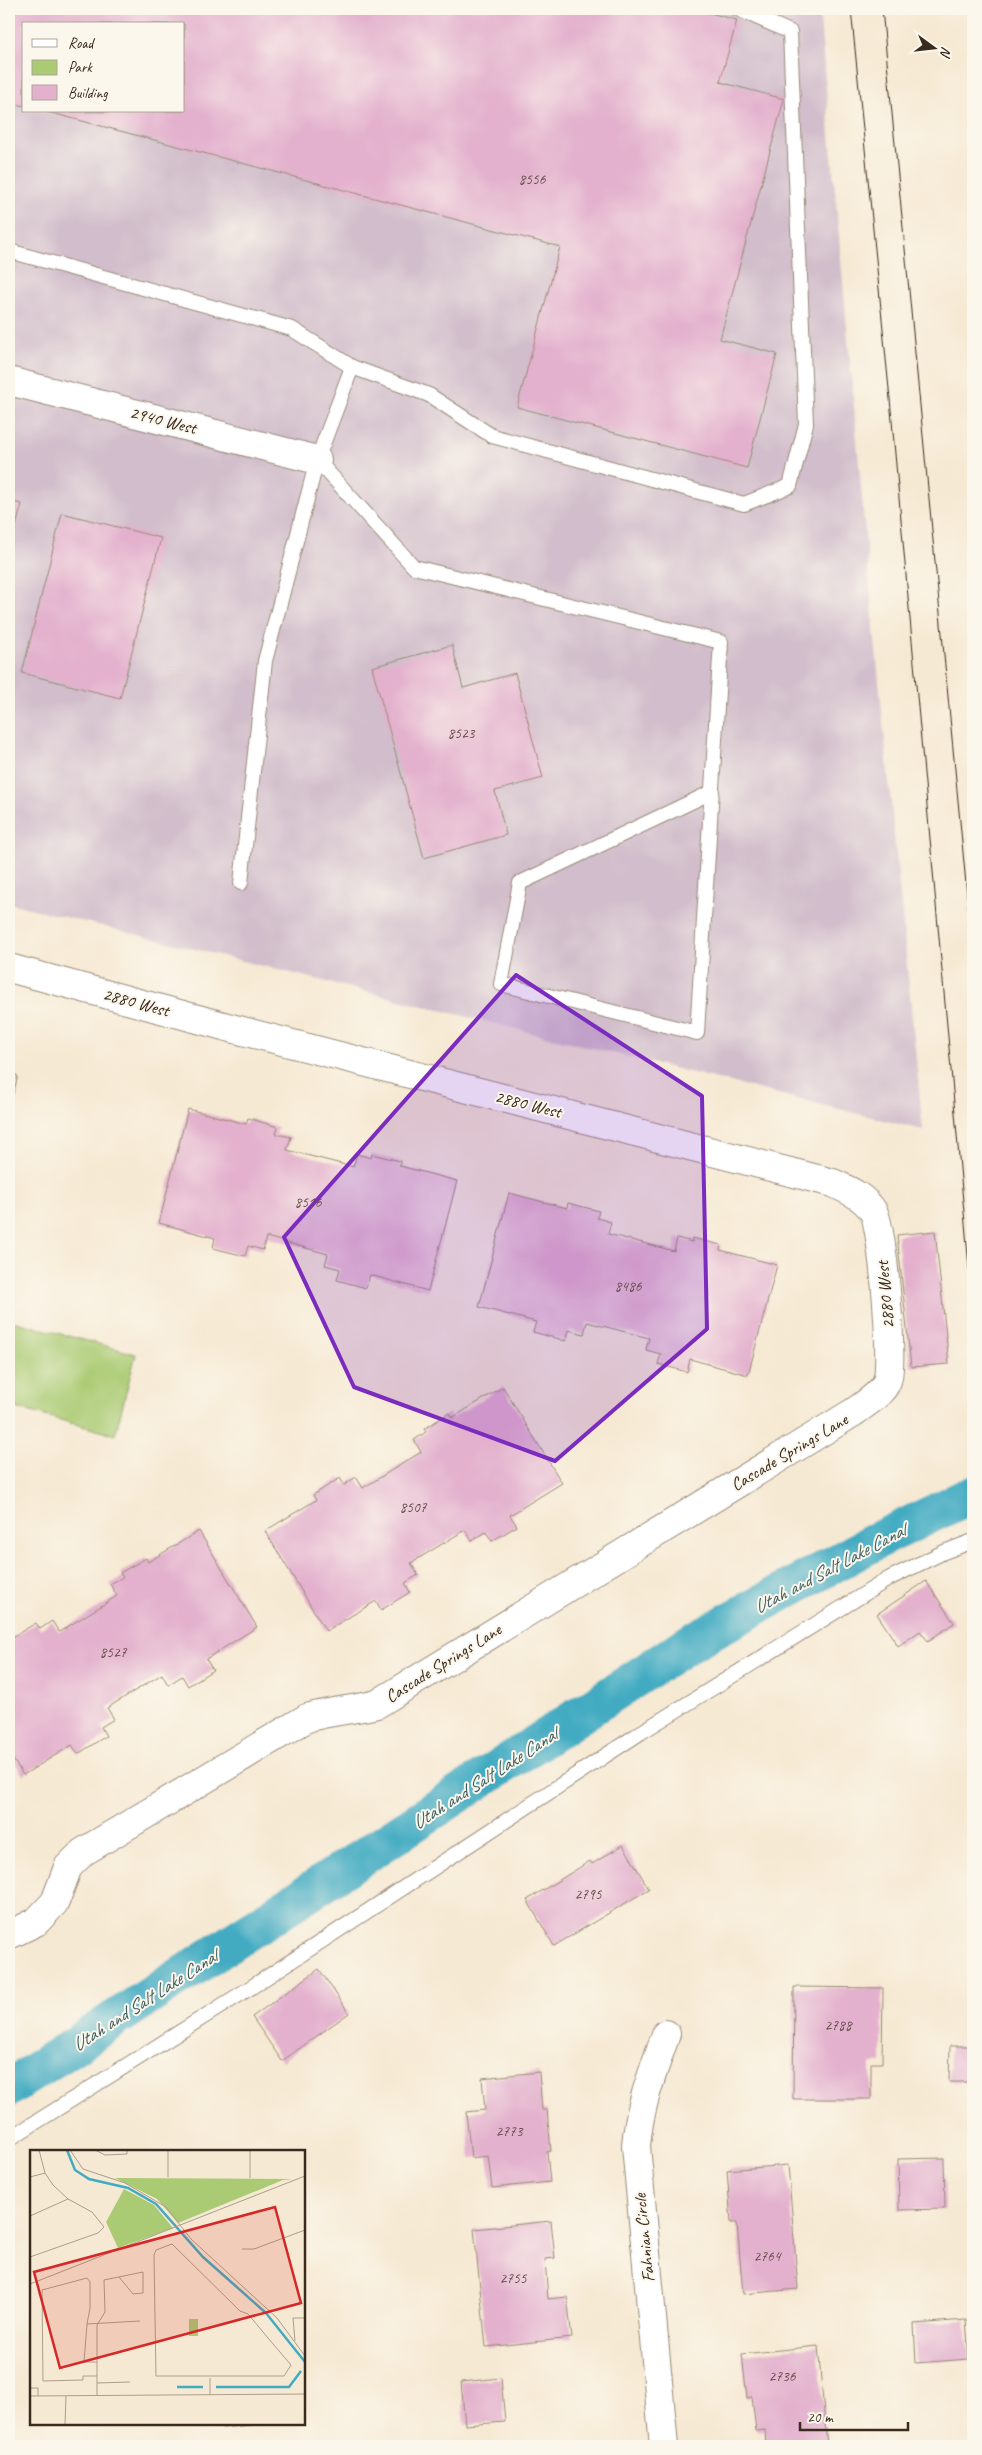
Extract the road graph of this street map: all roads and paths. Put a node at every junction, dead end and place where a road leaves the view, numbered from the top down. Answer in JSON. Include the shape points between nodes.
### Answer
{"nodes":[{"id":1,"x":738,"y":9,"type":"edge"},
{"id":2,"x":9,"y":251,"type":"edge"},
{"id":3,"x":352,"y":367,"type":"junction"},
{"id":4,"x":9,"y":381,"type":"edge"},
{"id":5,"x":317,"y":460,"type":"junction"},
{"id":6,"x":712,"y":792,"type":"junction"},
{"id":7,"x":241,"y":883,"type":"dead end"},
{"id":8,"x":9,"y":968,"type":"edge"},
{"id":9,"x":887,"y":1381,"type":"joint"},
{"id":10,"x":973,"y":1541,"type":"edge"},
{"id":11,"x":9,"y":1935,"type":"edge"},
{"id":12,"x":666,"y":2034,"type":"dead end"},
{"id":13,"x":9,"y":2139,"type":"edge"},
{"id":14,"x":664,"y":2446,"type":"edge"}],
"edges":[{"from":1,"to":3,"type":"lane","via":[[790,32],[806,424],[790,486],[744,504],[492,436],[429,395]]},
{"from":2,"to":3,"type":"lane","via":[[292,329]]},
{"from":3,"to":5,"type":"lane"},
{"from":4,"to":5,"type":"street","name":"2940 West"},
{"from":5,"to":6,"type":"lane","via":[[414,567],[721,642]]},
{"from":5,"to":7,"type":"lane","via":[[265,660]]},
{"from":6,"to":6,"type":"lane","via":[[697,1033],[501,984],[520,883]]},
{"from":8,"to":9,"type":"street","name":"2880 West","via":[[833,1183],[857,1194],[874,1211],[880,1237],[890,1357]]},
{"from":9,"to":11,"type":"street","name":"Cascade Springs Lane","via":[[875,1396],[854,1412],[377,1704],[307,1718],[83,1852],[68,1867],[54,1902],[36,1922]]},
{"from":10,"to":13,"type":"lane","via":[[890,1578],[640,1733],[258,1983]]},
{"from":12,"to":14,"type":"street","name":"Fahnian Circle","via":[[642,2100],[636,2146]]}]}
